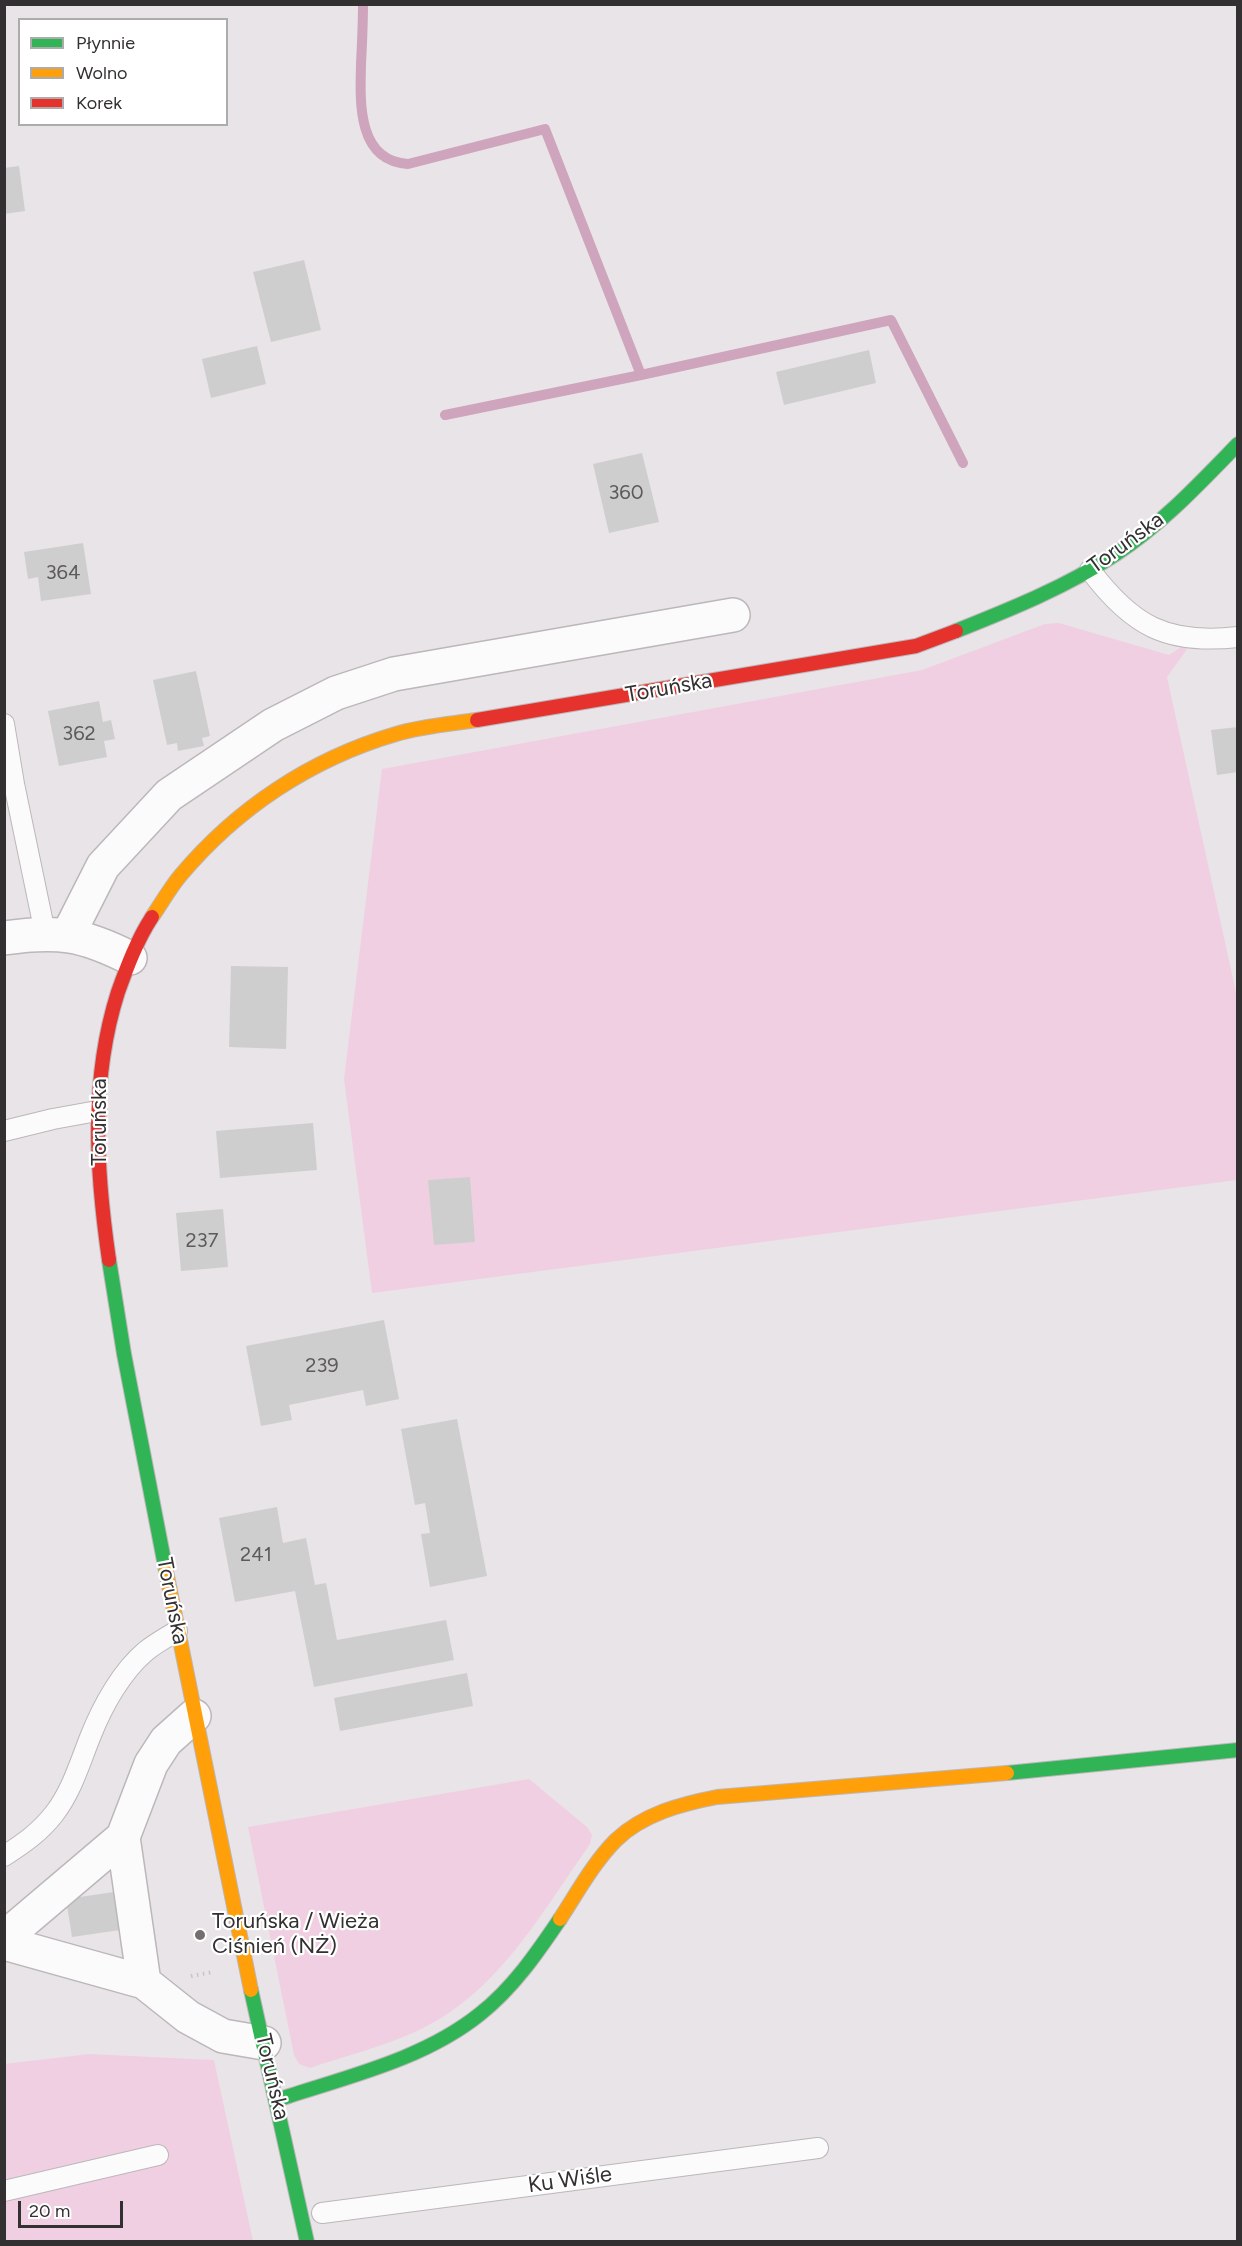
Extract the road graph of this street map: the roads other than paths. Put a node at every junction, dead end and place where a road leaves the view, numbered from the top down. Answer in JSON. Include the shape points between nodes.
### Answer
{"nodes":[{"id":1,"x":1238,"y":444,"type":"edge"},
{"id":2,"x":1090,"y":570,"type":"junction"},
{"id":3,"x":733,"y":615,"type":"dead end"},
{"id":4,"x":1238,"y":637,"type":"edge"},
{"id":5,"x":4,"y":724,"type":"edge"},
{"id":6,"x":56,"y":934,"type":"junction"},
{"id":7,"x":4,"y":938,"type":"edge"},
{"id":8,"x":130,"y":958,"type":"junction"},
{"id":9,"x":97,"y":1111,"type":"junction"},
{"id":10,"x":4,"y":1131,"type":"edge"},
{"id":11,"x":177,"y":1631,"type":"junction"},
{"id":12,"x":194,"y":1716,"type":"junction"},
{"id":13,"x":1238,"y":1750,"type":"edge"},
{"id":14,"x":123,"y":1837,"type":"junction"},
{"id":15,"x":4,"y":1856,"type":"edge"},
{"id":16,"x":4,"y":1938,"type":"edge"},
{"id":17,"x":4,"y":1943,"type":"edge"},
{"id":18,"x":144,"y":1982,"type":"junction"},
{"id":19,"x":264,"y":2043,"type":"junction"},
{"id":20,"x":277,"y":2100,"type":"junction"},
{"id":21,"x":818,"y":2148,"type":"dead end"},
{"id":22,"x":158,"y":2156,"type":"dead end"},
{"id":23,"x":4,"y":2191,"type":"edge"},
{"id":24,"x":322,"y":2213,"type":"dead end"},
{"id":25,"x":307,"y":2241,"type":"edge"}],
"edges":[{"from":1,"to":2,"type":"street","name":"Toruńska","via":[[1180,503],[1118,553]]},
{"from":2,"to":4,"type":"lane","via":[[1110,596],[1160,631],[1207,641]]},
{"from":2,"to":8,"type":"street","name":"Toruńska","via":[[1010,609],[916,646],[370,741],[306,770],[223,828],[160,903]]},
{"from":3,"to":6,"type":"street","via":[[394,674],[336,693],[273,725],[169,795],[103,866]]},
{"from":5,"to":6,"type":"lane","via":[[14,784]]},
{"from":6,"to":7,"type":"street"},
{"from":6,"to":8,"type":"street","via":[[103,944]]},
{"from":8,"to":9,"type":"street","name":"Toruńska","via":[[101,1055]]},
{"from":9,"to":10,"type":"lane"},
{"from":9,"to":11,"type":"street","name":"Toruńska","via":[[99,1182],[110,1276]]},
{"from":11,"to":12,"type":"street","name":"Toruńska"},
{"from":11,"to":15,"type":"lane","via":[[146,1651],[126,1672],[102,1712],[71,1785],[54,1814],[36,1834]]},
{"from":12,"to":14,"type":"street","via":[[166,1741],[151,1764]]},
{"from":12,"to":19,"type":"street","name":"Toruńska"},
{"from":13,"to":20,"type":"street","via":[[717,1797],[664,1811],[627,1830],[615,1841],[522,1971],[476,2019],[418,2052]]},
{"from":14,"to":16,"type":"street"},
{"from":14,"to":18,"type":"street"},
{"from":17,"to":18,"type":"street"},
{"from":18,"to":19,"type":"street","via":[[188,2018],[223,2036]]},
{"from":19,"to":20,"type":"street","name":"Toruńska"},
{"from":20,"to":25,"type":"street","name":"Toruńska"},
{"from":21,"to":24,"type":"lane","name":"Ku Wiśle"},
{"from":22,"to":23,"type":"lane"}]}
